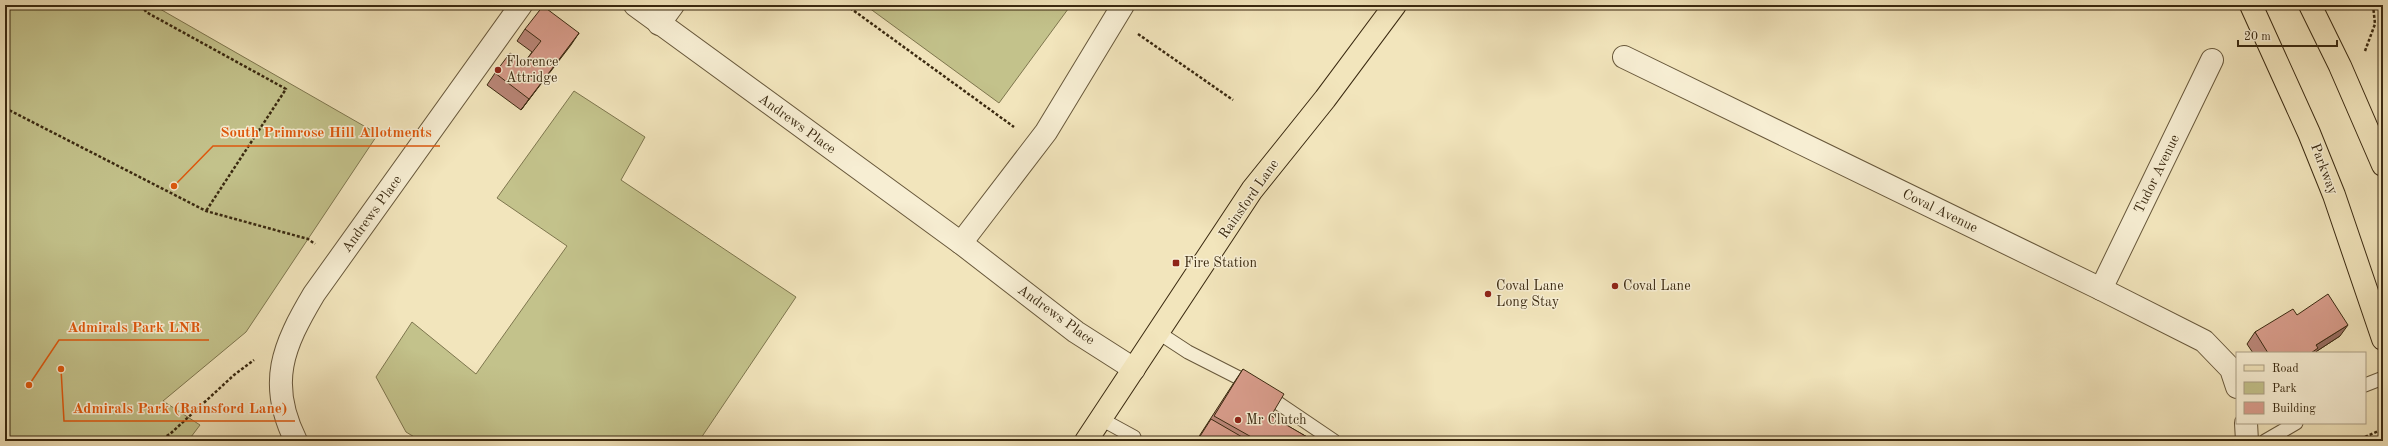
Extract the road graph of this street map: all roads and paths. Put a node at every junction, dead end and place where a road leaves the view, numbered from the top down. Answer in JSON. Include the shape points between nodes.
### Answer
{"nodes":[{"id":1,"x":142,"y":5,"type":"edge"},
{"id":2,"x":521,"y":5,"type":"edge"},
{"id":3,"x":635,"y":5,"type":"edge"},
{"id":4,"x":673,"y":5,"type":"edge"},
{"id":5,"x":846,"y":5,"type":"edge"},
{"id":6,"x":1395,"y":5,"type":"edge"},
{"id":7,"x":2251,"y":5,"type":"edge"},
{"id":8,"x":2310,"y":5,"type":"edge"},
{"id":9,"x":2373,"y":5,"type":"edge"},
{"id":10,"x":1119,"y":12,"type":"edge"},
{"id":11,"x":659,"y":24,"type":"junction"},
{"id":12,"x":2364,"y":52,"type":"dead end"},
{"id":13,"x":1624,"y":57,"type":"dead end"},
{"id":14,"x":2212,"y":60,"type":"dead end"},
{"id":15,"x":1233,"y":100,"type":"dead end"},
{"id":16,"x":5,"y":108,"type":"edge"},
{"id":17,"x":1037,"y":144,"type":"junction"},
{"id":18,"x":2383,"y":165,"type":"edge"},
{"id":19,"x":206,"y":211,"type":"junction"},
{"id":20,"x":961,"y":243,"type":"junction"},
{"id":21,"x":338,"y":261,"type":"junction"},
{"id":22,"x":2101,"y":289,"type":"junction"},
{"id":23,"x":2377,"y":314,"type":"edge"},
{"id":24,"x":1159,"y":333,"type":"junction"},
{"id":25,"x":2383,"y":339,"type":"edge"},
{"id":26,"x":1134,"y":369,"type":"junction"},
{"id":27,"x":281,"y":370,"type":"junction"},
{"id":28,"x":2383,"y":378,"type":"edge"},
{"id":29,"x":2236,"y":384,"type":"edge"},
{"id":30,"x":2366,"y":385,"type":"edge"},
{"id":31,"x":1101,"y":419,"type":"junction"},
{"id":32,"x":2246,"y":424,"type":"edge"},
{"id":33,"x":2294,"y":424,"type":"edge"},
{"id":34,"x":2383,"y":429,"type":"edge"},
{"id":35,"x":1134,"y":437,"type":"dead end"},
{"id":36,"x":158,"y":441,"type":"edge"},
{"id":37,"x":296,"y":441,"type":"edge"},
{"id":38,"x":1086,"y":441,"type":"edge"},
{"id":39,"x":1334,"y":441,"type":"edge"},
{"id":40,"x":2247,"y":441,"type":"edge"},
{"id":41,"x":2265,"y":441,"type":"edge"},
{"id":42,"x":2356,"y":441,"type":"edge"}],
"edges":[{"from":1,"to":19,"type":"path","via":[[146,12],[286,89]]},
{"from":2,"to":21,"type":"street","name":"Andrews Place"},
{"from":3,"to":11,"type":"street","name":"Andrews Place"},
{"from":4,"to":11,"type":"street"},
{"from":5,"to":17,"type":"path"},
{"from":6,"to":24,"type":"main road","name":"Rainsford Lane","via":[[1252,190]]},
{"from":7,"to":23,"type":"main road","name":"Parkway","via":[[2334,194]]},
{"from":8,"to":18,"type":"main road"},
{"from":9,"to":12,"type":"path","via":[[2375,24]]},
{"from":10,"to":15,"type":"path"},
{"from":10,"to":17,"type":"street"},
{"from":11,"to":20,"type":"street","name":"Andrews Place"},
{"from":13,"to":22,"type":"street","name":"Coval Avenue"},
{"from":14,"to":22,"type":"street","name":"Tudor Avenue"},
{"from":16,"to":19,"type":"path"},
{"from":17,"to":20,"type":"street"},
{"from":19,"to":21,"type":"path","via":[[308,239]]},
{"from":20,"to":26,"type":"street","name":"Andrews Place","via":[[1076,332]]},
{"from":21,"to":27,"type":"street","name":"Andrews Place","via":[[296,325]]},
{"from":22,"to":29,"type":"street","name":"Coval Avenue","via":[[2204,341],[2231,369]]},
{"from":23,"to":25,"type":"main road","name":"Parkway"},
{"from":24,"to":26,"type":"main road","name":"Rainsford Lane"},
{"from":24,"to":39,"type":"lane","via":[[1188,352],[1247,382]]},
{"from":26,"to":31,"type":"main road","name":"Rainsford Lane"},
{"from":27,"to":36,"type":"path","via":[[254,360],[170,434]]},
{"from":27,"to":37,"type":"street","name":"Andrews Place","via":[[280,391],[285,420]]},
{"from":28,"to":30,"type":"lane"},
{"from":31,"to":35,"type":"lane"},
{"from":31,"to":38,"type":"main road","name":"Rainsford Lane"},
{"from":32,"to":40,"type":"street"},
{"from":33,"to":41,"type":"lane"},
{"from":34,"to":42,"type":"path"}]}
